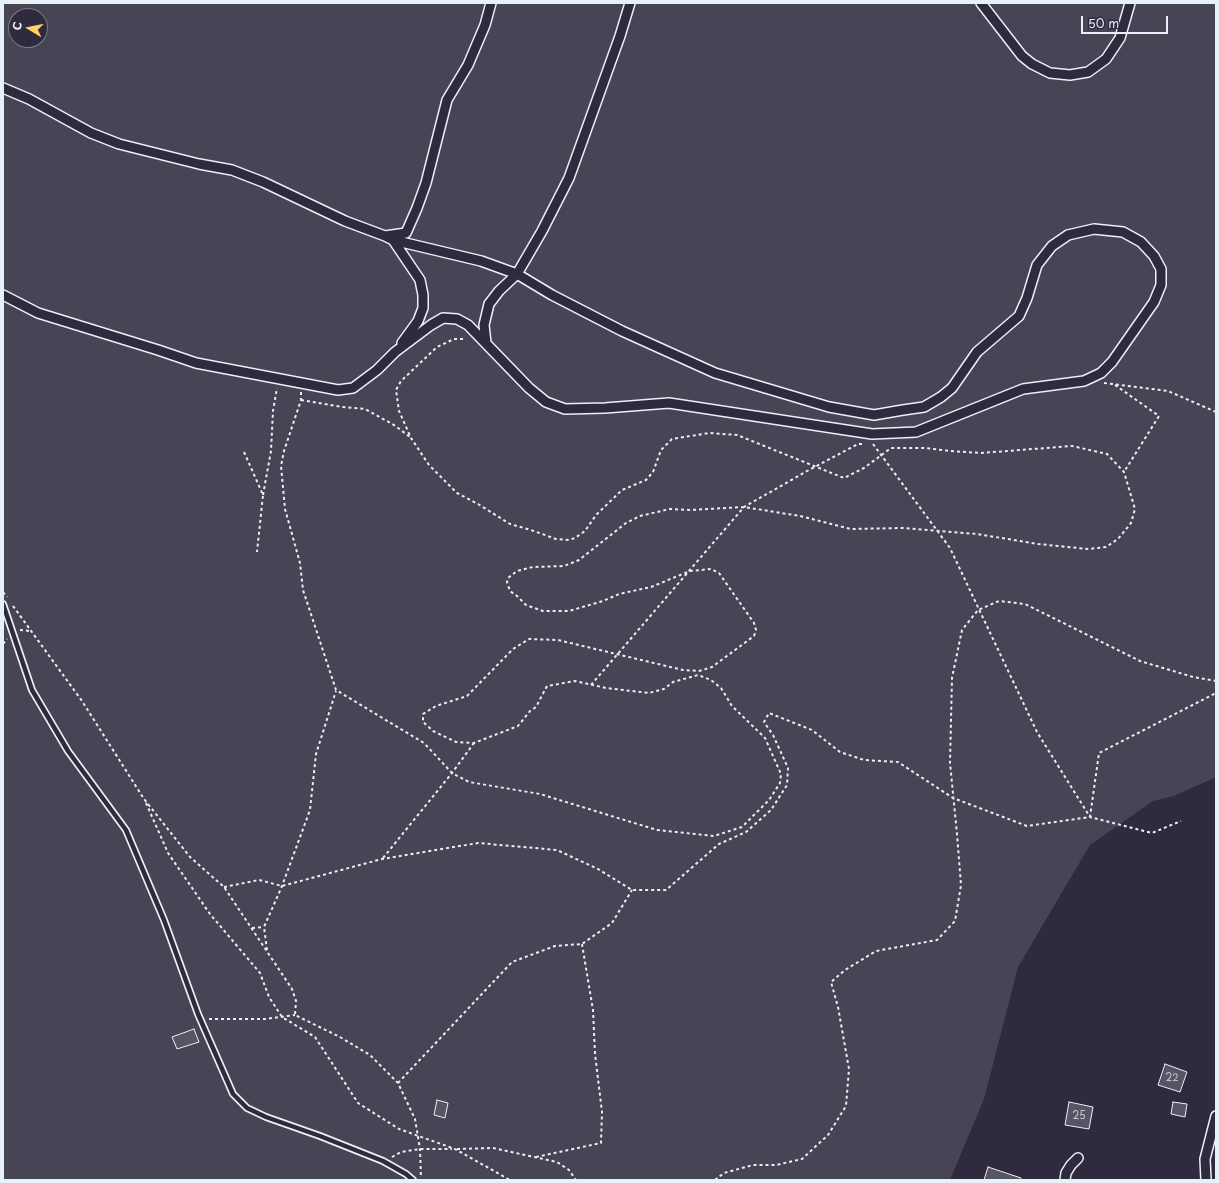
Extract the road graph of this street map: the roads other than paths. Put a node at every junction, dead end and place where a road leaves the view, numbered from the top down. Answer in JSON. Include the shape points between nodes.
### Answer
{"nodes":[{"id":1,"x":491,"y":3,"type":"edge"},
{"id":2,"x":630,"y":3,"type":"edge"},
{"id":3,"x":981,"y":3,"type":"edge"},
{"id":4,"x":1130,"y":3,"type":"edge"},
{"id":5,"x":3,"y":88,"type":"edge"},
{"id":6,"x":389,"y":238,"type":"junction"},
{"id":7,"x":517,"y":274,"type":"junction"},
{"id":8,"x":3,"y":296,"type":"edge"},
{"id":9,"x":486,"y":343,"type":"junction"},
{"id":10,"x":395,"y":352,"type":"junction"},
{"id":11,"x":3,"y":604,"type":"edge"},
{"id":12,"x":1216,"y":1116,"type":"edge"},
{"id":13,"x":1078,"y":1158,"type":"dead end"},
{"id":14,"x":413,"y":1180,"type":"edge"},
{"id":15,"x":1065,"y":1180,"type":"edge"},
{"id":16,"x":1206,"y":1180,"type":"edge"}],
"edges":[{"from":1,"to":6,"type":"street","via":[[485,25],[468,65],[447,100],[417,208],[406,232]]},
{"from":2,"to":7,"type":"street","via":[[569,178]]},
{"from":3,"to":4,"type":"street","via":[[1022,56],[1050,73],[1070,75],[1088,72],[1106,60],[1120,38]]},
{"from":5,"to":6,"type":"street","via":[[29,99],[90,133],[119,144],[232,170]]},
{"from":6,"to":7,"type":"street","via":[[481,261]]},
{"from":6,"to":10,"type":"street","via":[[420,280],[423,296],[423,308],[418,321]]},
{"from":7,"to":9,"type":"street","via":[[489,304],[484,325]]},
{"from":7,"to":9,"type":"street","via":[[622,331],[715,373],[829,407],[874,415],[924,407],[952,388],[977,352],[1019,316],[1037,265],[1052,246],[1068,235],[1094,230],[1124,232],[1141,242],[1154,256],[1161,269],[1160,285],[1154,302],[1112,362],[1101,373],[1084,381],[1023,389],[916,432],[872,434],[669,403],[565,409],[546,402],[528,388]]},
{"from":8,"to":10,"type":"street","via":[[38,313],[196,363],[338,390],[353,388]]},
{"from":9,"to":10,"type":"street","via":[[468,325],[457,319],[443,318]]},
{"from":11,"to":14,"type":"lane","via":[[32,690],[68,751],[126,830],[164,920],[200,1018],[233,1094],[248,1108],[266,1117],[383,1161]]},
{"from":12,"to":16,"type":"street","via":[[1205,1159]]},
{"from":13,"to":15,"type":"street","via":[[1066,1173]]}]}
